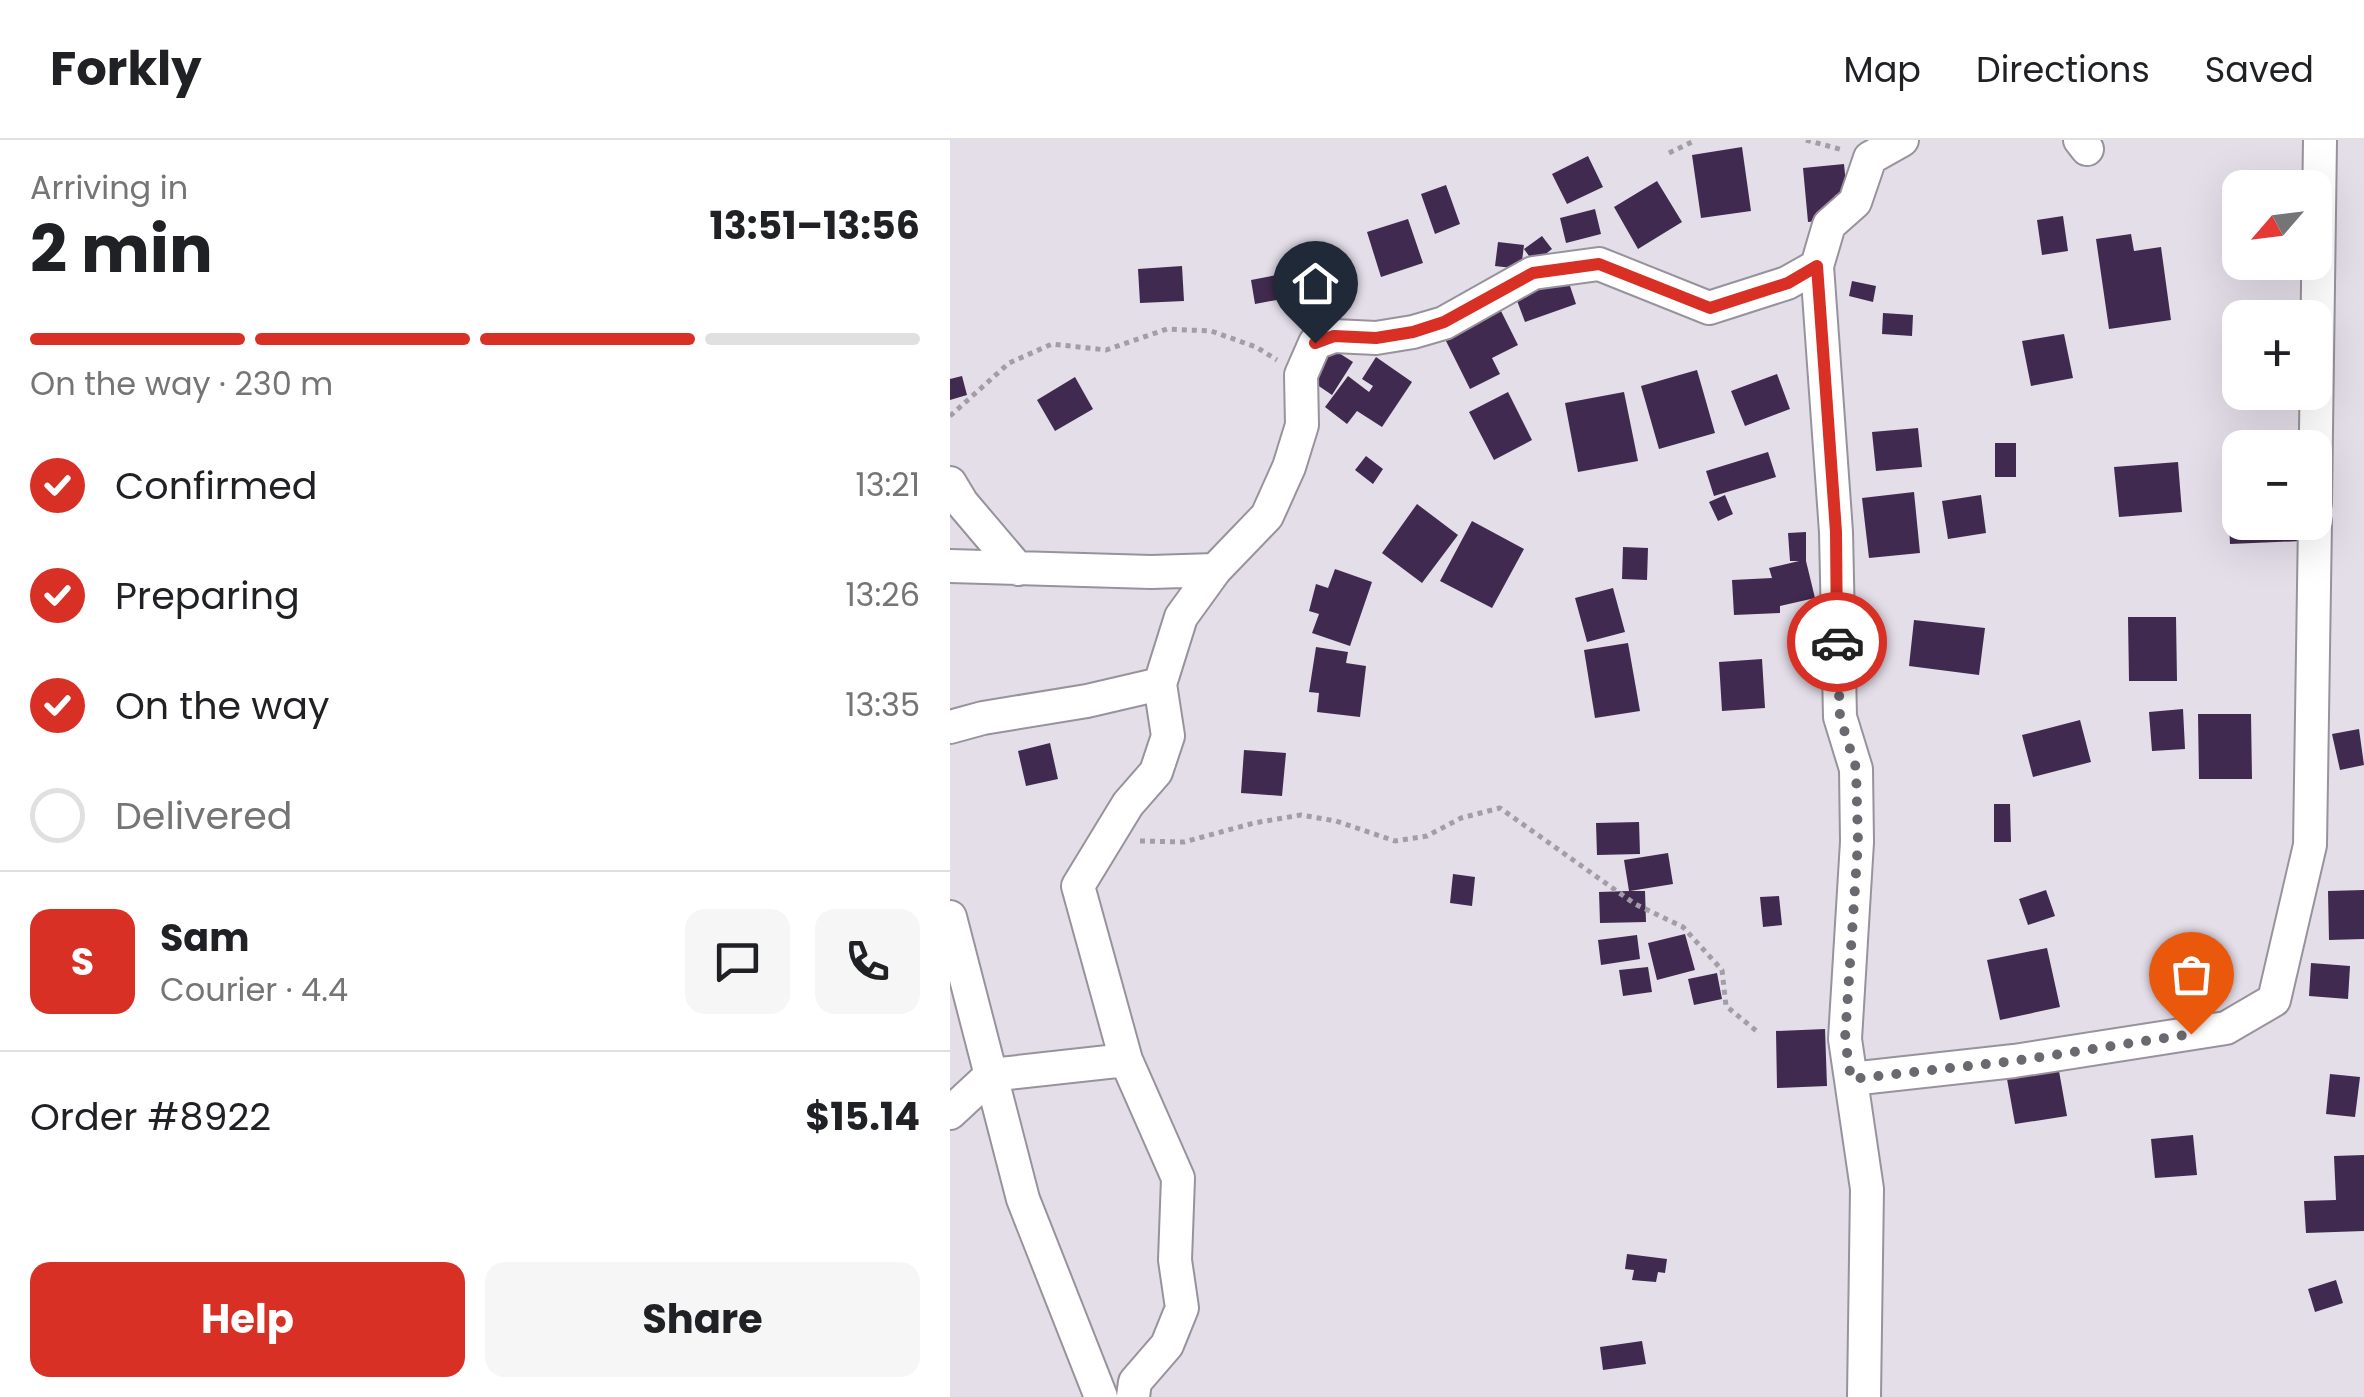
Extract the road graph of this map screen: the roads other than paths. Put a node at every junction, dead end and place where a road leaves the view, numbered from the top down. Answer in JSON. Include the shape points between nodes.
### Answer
{"nodes":[{"id":1,"x":1902,"y":140,"type":"edge"},
{"id":2,"x":2320,"y":140,"type":"edge"},
{"id":3,"x":1817,"y":266,"type":"junction"},
{"id":4,"x":2316,"y":430,"type":"edge"},
{"id":5,"x":950,"y":483,"type":"edge"},
{"id":6,"x":2315,"y":540,"type":"edge"},
{"id":7,"x":950,"y":566,"type":"edge"},
{"id":8,"x":1018,"y":570,"type":"junction"},
{"id":9,"x":1215,"y":570,"type":"junction"},
{"id":10,"x":1160,"y":684,"type":"junction"},
{"id":11,"x":950,"y":727,"type":"edge"},
{"id":12,"x":950,"y":917,"type":"edge"},
{"id":13,"x":1126,"y":1060,"type":"junction"},
{"id":14,"x":991,"y":1076,"type":"junction"},
{"id":15,"x":1851,"y":1079,"type":"junction"},
{"id":16,"x":950,"y":1113,"type":"edge"},
{"id":17,"x":1100,"y":1397,"type":"edge"},
{"id":18,"x":1134,"y":1397,"type":"edge"},
{"id":19,"x":1864,"y":1397,"type":"edge"}],
"edges":[{"from":1,"to":3,"type":"street","via":[[1870,158],[1855,202],[1830,225]]},
{"from":2,"to":4,"type":"street"},
{"from":3,"to":9,"type":"street","via":[[1788,283],[1710,308],[1599,264],[1533,273],[1413,332],[1315,343],[1301,375],[1302,425],[1268,516]]},
{"from":3,"to":15,"type":"street","via":[[1836,532],[1840,717],[1856,768],[1845,1039]]},
{"from":5,"to":8,"type":"street"},
{"from":6,"to":15,"type":"street","via":[[2310,845],[2274,1000],[2226,1028]]},
{"from":7,"to":8,"type":"street"},
{"from":8,"to":9,"type":"street"},
{"from":9,"to":10,"type":"street","via":[[1180,618]]},
{"from":10,"to":11,"type":"street"},
{"from":10,"to":13,"type":"street","via":[[1168,736],[1156,772],[1128,804],[1078,886]]},
{"from":12,"to":14,"type":"street"},
{"from":13,"to":14,"type":"street"},
{"from":13,"to":18,"type":"street","via":[[1178,1178],[1175,1260],[1182,1308],[1167,1345],[1136,1382]]},
{"from":14,"to":16,"type":"street"},
{"from":14,"to":17,"type":"street","via":[[1022,1199]]},
{"from":15,"to":19,"type":"street","via":[[1867,1189]]}]}
